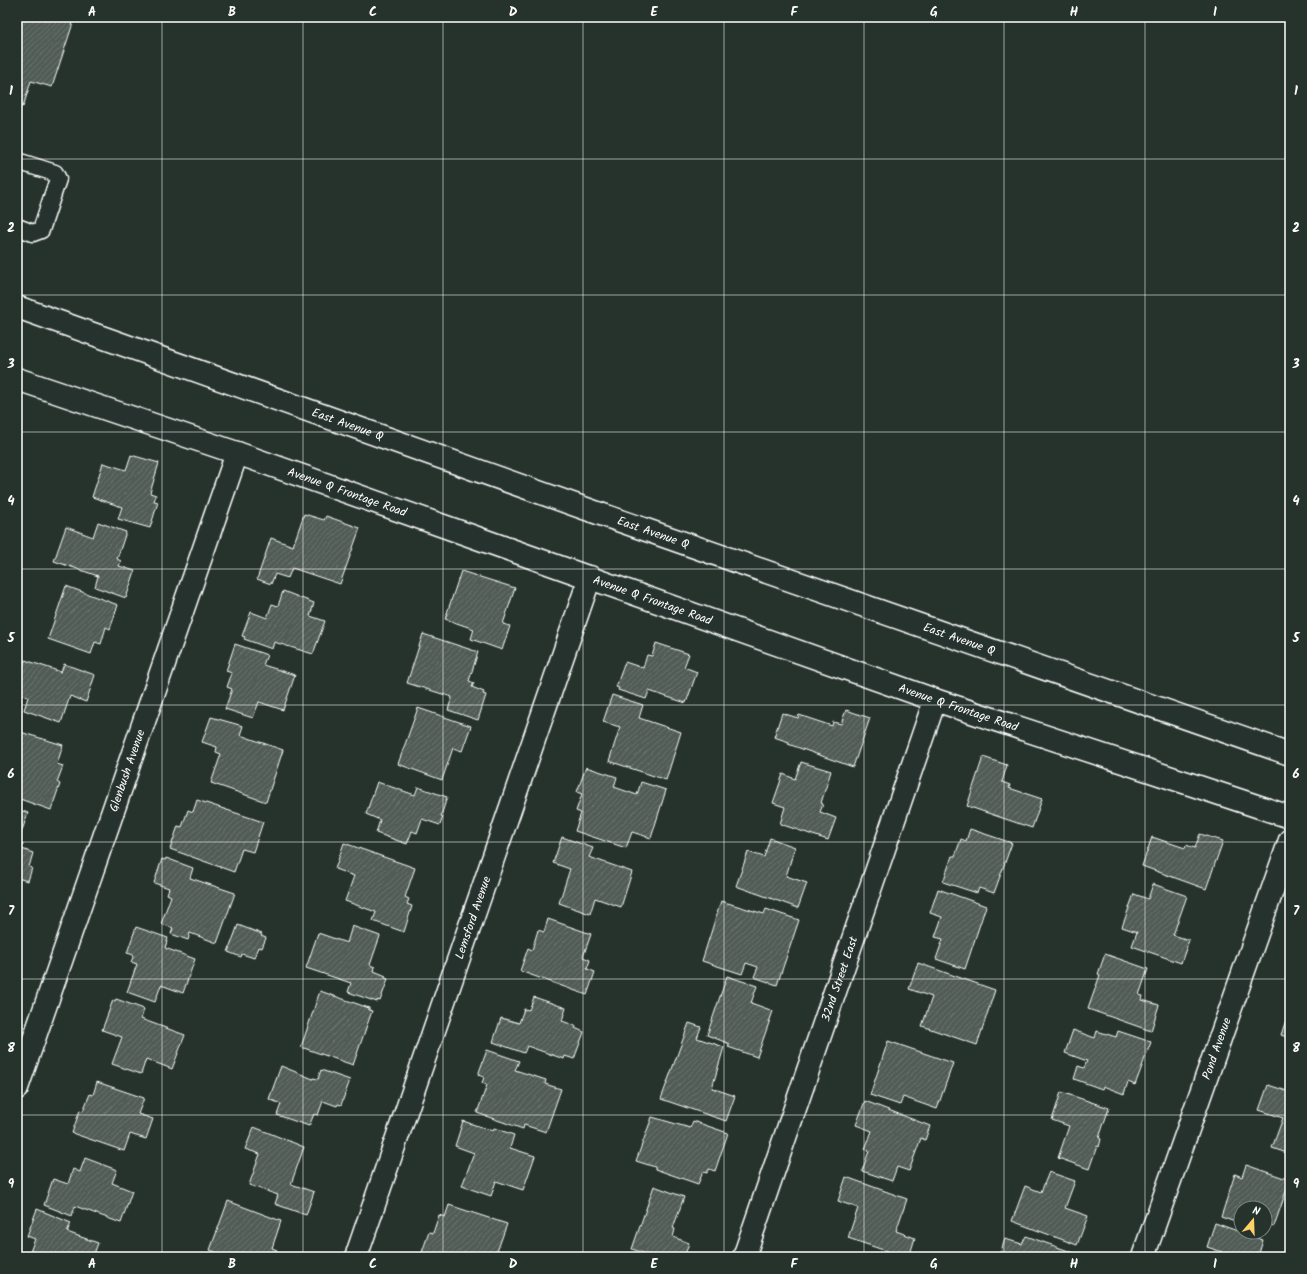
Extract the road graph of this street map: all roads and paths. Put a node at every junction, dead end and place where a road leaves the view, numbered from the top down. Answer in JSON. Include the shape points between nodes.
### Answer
{"nodes":[{"id":1,"x":17,"y":161,"type":"edge"},
{"id":2,"x":17,"y":227,"type":"edge"},
{"id":3,"x":17,"y":307,"type":"edge"},
{"id":4,"x":17,"y":379,"type":"edge"},
{"id":5,"x":237,"y":453,"type":"junction"},
{"id":6,"x":590,"y":577,"type":"junction"},
{"id":7,"x":936,"y":700,"type":"junction"},
{"id":8,"x":1290,"y":754,"type":"edge"},
{"id":9,"x":1290,"y":818,"type":"edge"},
{"id":10,"x":1290,"y":840,"type":"edge"},
{"id":11,"x":17,"y":1088,"type":"edge"},
{"id":12,"x":356,"y":1257,"type":"edge"},
{"id":13,"x":744,"y":1257,"type":"edge"},
{"id":14,"x":1143,"y":1257,"type":"edge"}],
"edges":[{"from":1,"to":2,"type":"lane","via":[[55,173],[58,179],[41,230],[33,233]]},
{"from":3,"to":8,"type":"street","name":"East Avenue Q","via":[[609,517]]},
{"from":4,"to":5,"type":"street","name":"Avenue Q Frontage Road"},
{"from":5,"to":6,"type":"street","name":"Avenue Q Frontage Road"},
{"from":5,"to":11,"type":"street","name":"Glenbush Avenue"},
{"from":6,"to":7,"type":"street","name":"Avenue Q Frontage Road"},
{"from":6,"to":12,"type":"street","name":"Lemsford Avenue"},
{"from":7,"to":9,"type":"street","name":"Avenue Q Frontage Road"},
{"from":7,"to":13,"type":"street","name":"32nd Street East"},
{"from":10,"to":14,"type":"street","name":"Pond Avenue"}]}
